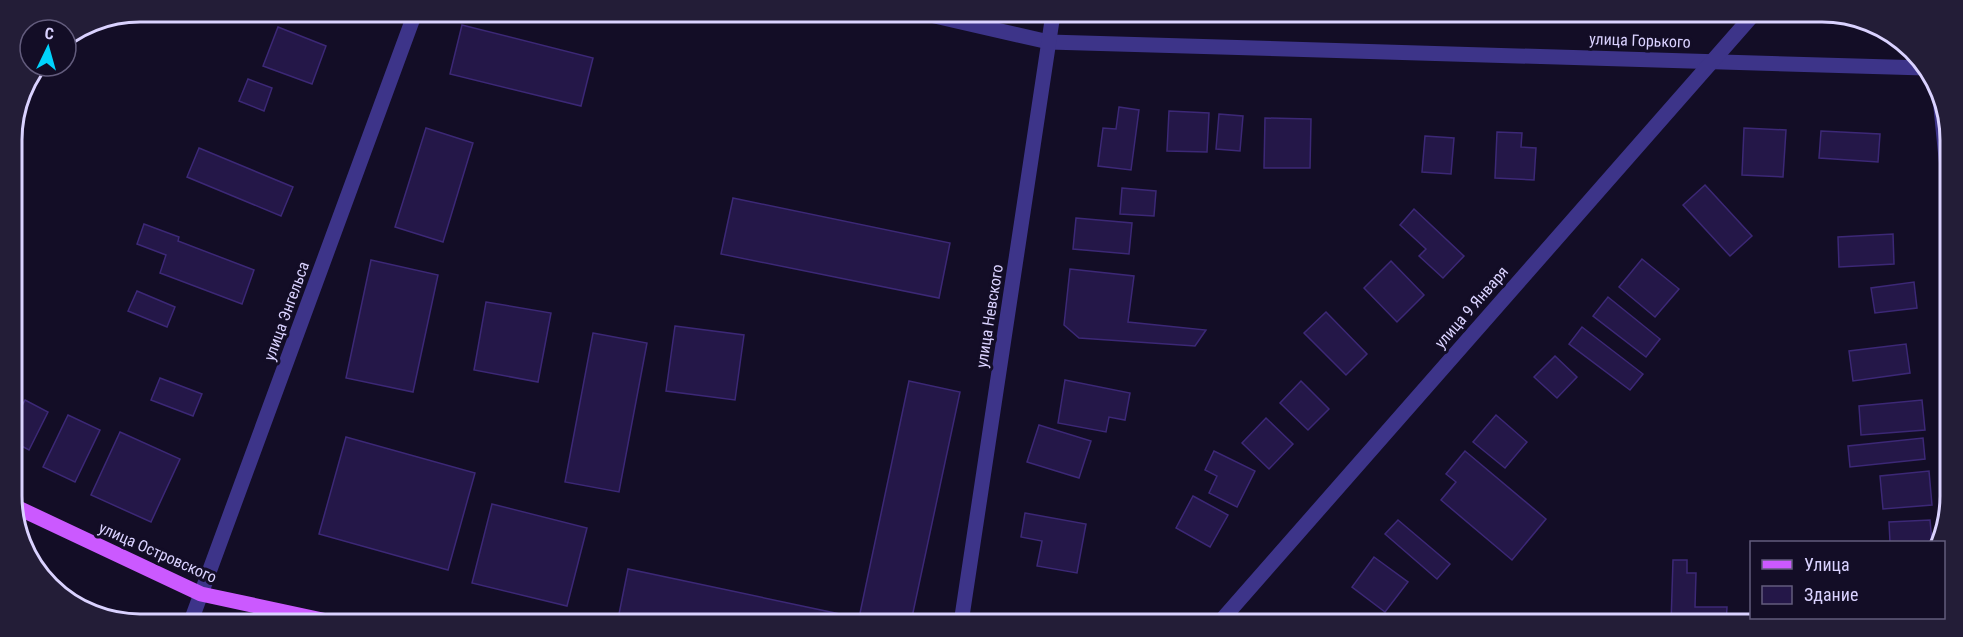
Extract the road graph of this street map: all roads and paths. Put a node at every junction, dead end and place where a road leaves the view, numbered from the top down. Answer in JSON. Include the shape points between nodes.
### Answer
{"nodes":[{"id":1,"x":411,"y":22,"type":"edge"},
{"id":2,"x":961,"y":22,"type":"edge"},
{"id":3,"x":1052,"y":22,"type":"edge"},
{"id":4,"x":1746,"y":22,"type":"edge"},
{"id":5,"x":1049,"y":42,"type":"junction"},
{"id":6,"x":1711,"y":60,"type":"junction"},
{"id":7,"x":1915,"y":68,"type":"edge"},
{"id":8,"x":24,"y":511,"type":"edge"},
{"id":9,"x":201,"y":594,"type":"junction"},
{"id":10,"x":194,"y":614,"type":"edge"},
{"id":11,"x":294,"y":614,"type":"edge"},
{"id":12,"x":962,"y":614,"type":"edge"},
{"id":13,"x":1227,"y":614,"type":"edge"}],
"edges":[{"from":1,"to":9,"type":"street","name":"улица Энгельса"},
{"from":2,"to":5,"type":"street","name":"улица Горького"},
{"from":3,"to":5,"type":"street","name":"улица Невского"},
{"from":4,"to":6,"type":"street","name":"улица 9 Января"},
{"from":5,"to":6,"type":"street","name":"улица Горького"},
{"from":5,"to":12,"type":"street","name":"улица Невского"},
{"from":6,"to":7,"type":"street","name":"улица Горького"},
{"from":6,"to":13,"type":"street","name":"улица 9 Января"},
{"from":8,"to":9,"type":"main road","name":"улица Островского"},
{"from":9,"to":10,"type":"street","name":"улица Энгельса"},
{"from":9,"to":11,"type":"main road","name":"улица Островского"}]}
